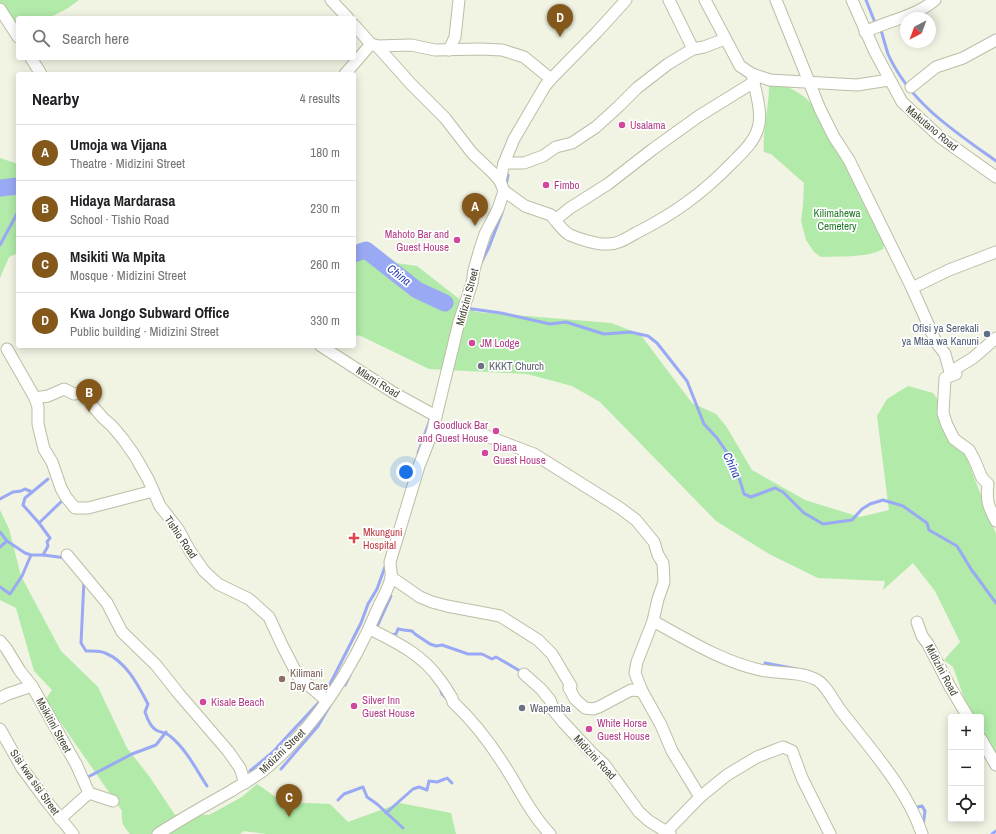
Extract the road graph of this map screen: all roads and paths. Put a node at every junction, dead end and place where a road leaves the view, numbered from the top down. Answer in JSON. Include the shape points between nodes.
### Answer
{"nodes":[{"id":1,"x":331,"y":0,"type":"edge"},
{"id":2,"x":459,"y":0,"type":"edge"},
{"id":3,"x":626,"y":0,"type":"edge"},
{"id":4,"x":669,"y":0,"type":"edge"},
{"id":5,"x":705,"y":0,"type":"edge"},
{"id":6,"x":776,"y":0,"type":"edge"},
{"id":7,"x":852,"y":0,"type":"edge"},
{"id":8,"x":935,"y":0,"type":"edge"},
{"id":9,"x":0,"y":9,"type":"edge"},
{"id":10,"x":346,"y":16,"type":"edge"},
{"id":11,"x":356,"y":27,"type":"edge"},
{"id":12,"x":866,"y":32,"type":"junction"},
{"id":13,"x":16,"y":34,"type":"edge"},
{"id":14,"x":724,"y":39,"type":"junction"},
{"id":15,"x":374,"y":45,"type":"junction"},
{"id":16,"x":994,"y":45,"type":"edge"},
{"id":17,"x":693,"y":49,"type":"junction"},
{"id":18,"x":449,"y":50,"type":"junction"},
{"id":19,"x":32,"y":60,"type":"edge"},
{"id":20,"x":40,"y":72,"type":"edge"},
{"id":21,"x":347,"y":72,"type":"edge"},
{"id":22,"x":753,"y":78,"type":"junction"},
{"id":23,"x":551,"y":79,"type":"junction"},
{"id":24,"x":889,"y":80,"type":"junction"},
{"id":25,"x":810,"y":83,"type":"junction"},
{"id":26,"x":911,"y":87,"type":"dead end"},
{"id":27,"x":504,"y":163,"type":"junction"},
{"id":28,"x":996,"y":177,"type":"edge"},
{"id":29,"x":502,"y":186,"type":"junction"},
{"id":30,"x":555,"y":220,"type":"junction"},
{"id":31,"x":996,"y":252,"type":"edge"},
{"id":32,"x":912,"y":288,"type":"junction"},
{"id":33,"x":996,"y":338,"type":"edge"},
{"id":34,"x":324,"y":348,"type":"edge"},
{"id":35,"x":7,"y":349,"type":"dead end"},
{"id":36,"x":950,"y":372,"type":"junction"},
{"id":37,"x":35,"y":398,"type":"junction"},
{"id":38,"x":436,"y":416,"type":"junction"},
{"id":39,"x":432,"y":433,"type":"junction"},
{"id":40,"x":153,"y":491,"type":"junction"},
{"id":41,"x":996,"y":521,"type":"edge"},
{"id":42,"x":67,"y":555,"type":"dead end"},
{"id":43,"x":391,"y":577,"type":"junction"},
{"id":44,"x":653,"y":621,"type":"junction"},
{"id":45,"x":917,"y":622,"type":"dead end"},
{"id":46,"x":370,"y":629,"type":"junction"},
{"id":47,"x":0,"y":641,"type":"edge"},
{"id":48,"x":524,"y":674,"type":"dead end"},
{"id":49,"x":32,"y":686,"type":"junction"},
{"id":50,"x":642,"y":690,"type":"junction"},
{"id":51,"x":0,"y":698,"type":"edge"},
{"id":52,"x":327,"y":701,"type":"junction"},
{"id":53,"x":966,"y":714,"type":"edge"},
{"id":54,"x":0,"y":728,"type":"edge"},
{"id":55,"x":984,"y":744,"type":"edge"},
{"id":56,"x":996,"y":765,"type":"edge"},
{"id":57,"x":245,"y":783,"type":"junction"},
{"id":58,"x":89,"y":793,"type":"junction"},
{"id":59,"x":700,"y":798,"type":"junction"},
{"id":60,"x":113,"y":801,"type":"dead end"},
{"id":61,"x":60,"y":819,"type":"junction"},
{"id":62,"x":668,"y":832,"type":"edge"},
{"id":63,"x":73,"y":834,"type":"edge"},
{"id":64,"x":158,"y":834,"type":"edge"},
{"id":65,"x":550,"y":834,"type":"edge"},
{"id":66,"x":830,"y":834,"type":"edge"},
{"id":67,"x":922,"y":834,"type":"edge"}],
"edges":[{"from":1,"to":10,"type":"street"},
{"from":2,"to":18,"type":"street","via":[[454,37]]},
{"from":3,"to":23,"type":"street","name":"Midizini Street"},
{"from":4,"to":17,"type":"street"},
{"from":5,"to":14,"type":"street"},
{"from":6,"to":25,"type":"street"},
{"from":7,"to":12,"type":"street","name":"Makutano Road"},
{"from":8,"to":12,"type":"street","via":[[913,14]]},
{"from":9,"to":13,"type":"street"},
{"from":11,"to":15,"type":"street"},
{"from":12,"to":24,"type":"street","name":"Makutano Road"},
{"from":14,"to":17,"type":"street"},
{"from":14,"to":22,"type":"street","via":[[740,66]]},
{"from":15,"to":18,"type":"street","via":[[411,45]]},
{"from":15,"to":21,"type":"street"},
{"from":15,"to":29,"type":"street","via":[[445,118]]},
{"from":16,"to":26,"type":"street","via":[[936,67]]},
{"from":17,"to":27,"type":"street","via":[[637,88],[619,106],[572,143],[556,147],[543,156],[524,163]]},
{"from":18,"to":23,"type":"street","via":[[502,50],[524,57]]},
{"from":19,"to":20,"type":"street"},
{"from":22,"to":25,"type":"street"},
{"from":22,"to":30,"type":"street"},
{"from":22,"to":30,"type":"street","via":[[760,118],[755,137],[713,183],[686,203],[627,239],[609,244],[569,234]]},
{"from":23,"to":27,"type":"street","name":"Midizini Street","via":[[524,120]]},
{"from":24,"to":25,"type":"street","via":[[857,85]]},
{"from":24,"to":28,"type":"street","name":"Makutano Road","via":[[902,102],[941,138]]},
{"from":25,"to":32,"type":"street","via":[[834,137],[849,160]]},
{"from":27,"to":29,"type":"street","name":"Midizini Street"},
{"from":29,"to":30,"type":"street","via":[[525,206],[551,215]]},
{"from":29,"to":38,"type":"street","name":"Midizini Street","via":[[498,209],[485,234],[459,322]]},
{"from":31,"to":32,"type":"street"},
{"from":32,"to":36,"type":"street","via":[[936,342],[945,354]]},
{"from":33,"to":36,"type":"street","via":[[974,358]]},
{"from":34,"to":38,"type":"street","name":"Mlami Road","via":[[394,393]]},
{"from":35,"to":37,"type":"street"},
{"from":36,"to":41,"type":"street","via":[[956,374],[945,378],[945,419],[954,439],[969,450],[982,478],[988,484],[987,500]]},
{"from":37,"to":40,"type":"street","name":"Tishio Road","via":[[64,389],[83,395],[123,439],[148,478]]},
{"from":37,"to":40,"type":"street","via":[[44,449],[52,462],[61,488],[75,508],[88,508]]},
{"from":38,"to":39,"type":"street","name":"Midizini Street"},
{"from":39,"to":43,"type":"street","name":"Midizini Street","via":[[419,466],[390,562]]},
{"from":39,"to":44,"type":"street","via":[[446,436],[456,431],[484,435],[534,454],[636,520],[654,542],[663,563],[664,582]]},
{"from":40,"to":52,"type":"street","name":"Tishio Road","via":[[160,506],[204,571],[218,584],[250,599],[269,617],[298,676]]},
{"from":42,"to":57,"type":"street","via":[[107,604],[122,632],[156,665],[228,751],[240,768]]},
{"from":43,"to":46,"type":"street","name":"Midizini Street"},
{"from":43,"to":50,"type":"street","via":[[420,597],[447,606],[500,616],[533,636],[552,654],[571,686],[571,693],[584,708],[599,707],[631,690]]},
{"from":44,"to":50,"type":"street","via":[[636,668],[636,678]]},
{"from":44,"to":67,"type":"street","via":[[728,660],[761,670],[803,675],[818,681],[866,741],[906,798]]},
{"from":45,"to":53,"type":"street","name":"Midizini Road","via":[[922,636]]},
{"from":46,"to":52,"type":"street","name":"Midizini Street"},
{"from":46,"to":65,"type":"street","via":[[418,655],[436,675],[453,702],[497,754],[536,817]]},
{"from":47,"to":49,"type":"street","name":"Msikitini Street"},
{"from":48,"to":62,"type":"street","name":"Midizini Road","via":[[550,700],[554,711],[563,722],[604,764],[639,812]]},
{"from":49,"to":51,"type":"street"},
{"from":49,"to":58,"type":"street","name":"Msikitini Street","via":[[76,764]]},
{"from":50,"to":59,"type":"street","via":[[672,751]]},
{"from":52,"to":57,"type":"street","name":"Midizini Street","via":[[292,743]]},
{"from":54,"to":61,"type":"street","name":"Sisi kwa sisi Street","via":[[22,768]]},
{"from":55,"to":56,"type":"street"},
{"from":57,"to":64,"type":"street","name":"Midizini Street"},
{"from":58,"to":60,"type":"street"},
{"from":58,"to":61,"type":"street"},
{"from":59,"to":62,"type":"street"},
{"from":59,"to":66,"type":"street","via":[[739,767],[783,747],[792,751],[802,778]]},
{"from":61,"to":63,"type":"street","name":"Sisi kwa sisi Street"}]}
